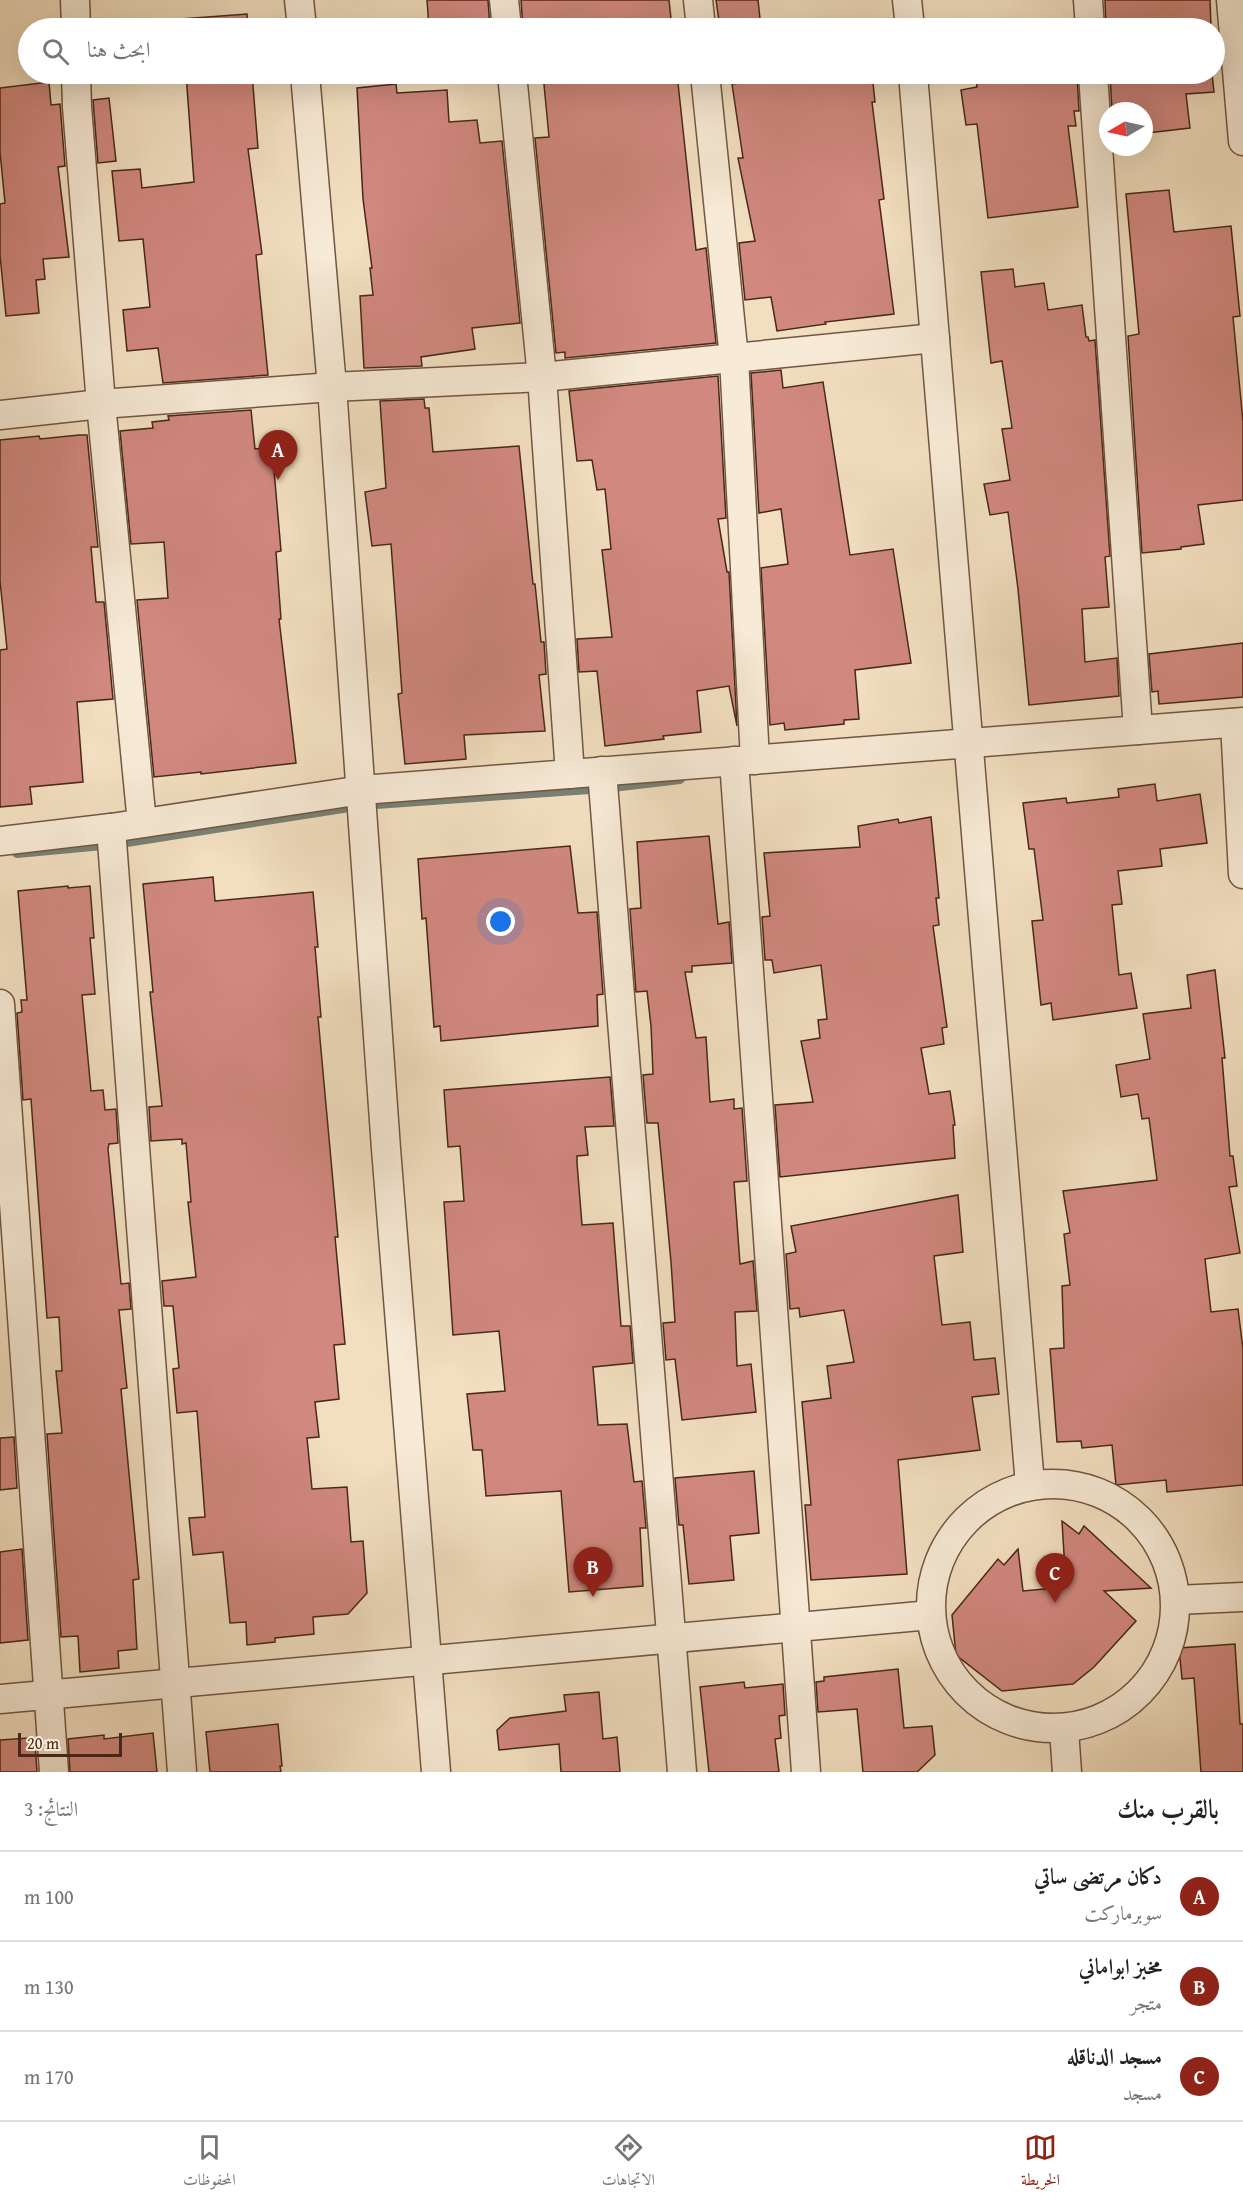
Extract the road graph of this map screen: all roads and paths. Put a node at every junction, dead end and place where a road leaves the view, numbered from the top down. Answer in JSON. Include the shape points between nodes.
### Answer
{"nodes":[{"id":1,"x":75,"y":0,"type":"edge"},
{"id":2,"x":299,"y":0,"type":"edge"},
{"id":3,"x":504,"y":0,"type":"edge"},
{"id":4,"x":698,"y":0,"type":"edge"},
{"id":5,"x":908,"y":0,"type":"edge"},
{"id":6,"x":1088,"y":0,"type":"edge"},
{"id":7,"x":1231,"y":0,"type":"edge"},
{"id":8,"x":76,"y":18,"type":"edge"},
{"id":9,"x":301,"y":18,"type":"edge"},
{"id":10,"x":506,"y":18,"type":"edge"},
{"id":11,"x":700,"y":18,"type":"edge"},
{"id":12,"x":909,"y":18,"type":"edge"},
{"id":13,"x":1089,"y":18,"type":"edge"},
{"id":14,"x":76,"y":84,"type":"edge"},
{"id":15,"x":306,"y":84,"type":"edge"},
{"id":16,"x":513,"y":84,"type":"edge"},
{"id":17,"x":706,"y":84,"type":"edge"},
{"id":18,"x":915,"y":84,"type":"edge"},
{"id":19,"x":1094,"y":84,"type":"edge"},
{"id":20,"x":1243,"y":141,"type":"edge"},
{"id":21,"x":935,"y":338,"type":"junction"},
{"id":22,"x":734,"y":358,"type":"junction"},
{"id":23,"x":542,"y":377,"type":"junction"},
{"id":24,"x":332,"y":387,"type":"junction"},
{"id":25,"x":101,"y":404,"type":"junction"},
{"id":26,"x":0,"y":415,"type":"edge"},
{"id":27,"x":1239,"y":723,"type":"edge"},
{"id":28,"x":1138,"y":730,"type":"junction"},
{"id":29,"x":969,"y":743,"type":"junction"},
{"id":30,"x":745,"y":760,"type":"junction"},
{"id":31,"x":602,"y":771,"type":"junction"},
{"id":32,"x":570,"y":774,"type":"junction"},
{"id":33,"x":362,"y":789,"type":"junction"},
{"id":34,"x":142,"y":823,"type":"junction"},
{"id":35,"x":111,"y":828,"type":"junction"},
{"id":36,"x":0,"y":840,"type":"edge"},
{"id":37,"x":1243,"y":874,"type":"edge"},
{"id":38,"x":0,"y":1004,"type":"edge"},
{"id":39,"x":1030,"y":1485,"type":"junction"},
{"id":40,"x":1243,"y":1597,"type":"edge"},
{"id":41,"x":1176,"y":1600,"type":"junction"},
{"id":42,"x":931,"y":1615,"type":"junction"},
{"id":43,"x":796,"y":1628,"type":"junction"},
{"id":44,"x":671,"y":1638,"type":"junction"},
{"id":45,"x":426,"y":1661,"type":"junction"},
{"id":46,"x":176,"y":1683,"type":"junction"},
{"id":47,"x":49,"y":1695,"type":"junction"},
{"id":48,"x":0,"y":1699,"type":"edge"},
{"id":49,"x":1064,"y":1730,"type":"junction"},
{"id":50,"x":54,"y":1772,"type":"edge"},
{"id":51,"x":182,"y":1772,"type":"edge"},
{"id":52,"x":436,"y":1772,"type":"edge"},
{"id":53,"x":682,"y":1772,"type":"edge"},
{"id":54,"x":806,"y":1772,"type":"edge"},
{"id":55,"x":1067,"y":1772,"type":"edge"}],
"edges":[{"from":1,"to":8,"type":"street"},
{"from":2,"to":9,"type":"street"},
{"from":3,"to":10,"type":"street"},
{"from":4,"to":11,"type":"street"},
{"from":5,"to":12,"type":"street"},
{"from":6,"to":13,"type":"street"},
{"from":7,"to":20,"type":"street"},
{"from":14,"to":25,"type":"street"},
{"from":15,"to":24,"type":"street"},
{"from":16,"to":23,"type":"street"},
{"from":17,"to":22,"type":"street"},
{"from":18,"to":21,"type":"street"},
{"from":19,"to":28,"type":"street"},
{"from":21,"to":22,"type":"street"},
{"from":21,"to":29,"type":"street"},
{"from":22,"to":23,"type":"street"},
{"from":22,"to":30,"type":"street"},
{"from":23,"to":24,"type":"street"},
{"from":23,"to":32,"type":"street"},
{"from":24,"to":25,"type":"street"},
{"from":24,"to":33,"type":"street"},
{"from":25,"to":26,"type":"street"},
{"from":25,"to":34,"type":"street"},
{"from":27,"to":28,"type":"street"},
{"from":27,"to":37,"type":"street"},
{"from":28,"to":29,"type":"street"},
{"from":29,"to":30,"type":"street"},
{"from":29,"to":39,"type":"street"},
{"from":30,"to":31,"type":"street"},
{"from":30,"to":43,"type":"street"},
{"from":31,"to":32,"type":"street"},
{"from":31,"to":44,"type":"street"},
{"from":32,"to":33,"type":"street"},
{"from":33,"to":34,"type":"street"},
{"from":33,"to":45,"type":"street"},
{"from":34,"to":35,"type":"street"},
{"from":35,"to":36,"type":"street"},
{"from":35,"to":46,"type":"street"},
{"from":38,"to":47,"type":"street"},
{"from":39,"to":41,"type":"street","via":[[1070,1484],[1102,1493],[1131,1511],[1154,1536],[1169,1566]]},
{"from":39,"to":42,"type":"street","via":[[1001,1494],[970,1515],[947,1544],[934,1578]]},
{"from":40,"to":41,"type":"street"},
{"from":41,"to":49,"type":"street","via":[[1172,1637],[1151,1679],[1132,1701],[1101,1720]]},
{"from":42,"to":43,"type":"street"},
{"from":42,"to":49,"type":"street","via":[[940,1653],[960,1686],[989,1712],[1025,1727]]},
{"from":43,"to":44,"type":"street"},
{"from":43,"to":54,"type":"street"},
{"from":44,"to":45,"type":"street"},
{"from":44,"to":53,"type":"street"},
{"from":45,"to":46,"type":"street"},
{"from":45,"to":52,"type":"street"},
{"from":46,"to":47,"type":"street"},
{"from":46,"to":51,"type":"street"},
{"from":47,"to":48,"type":"street"},
{"from":47,"to":50,"type":"street"},
{"from":49,"to":55,"type":"street"}]}
